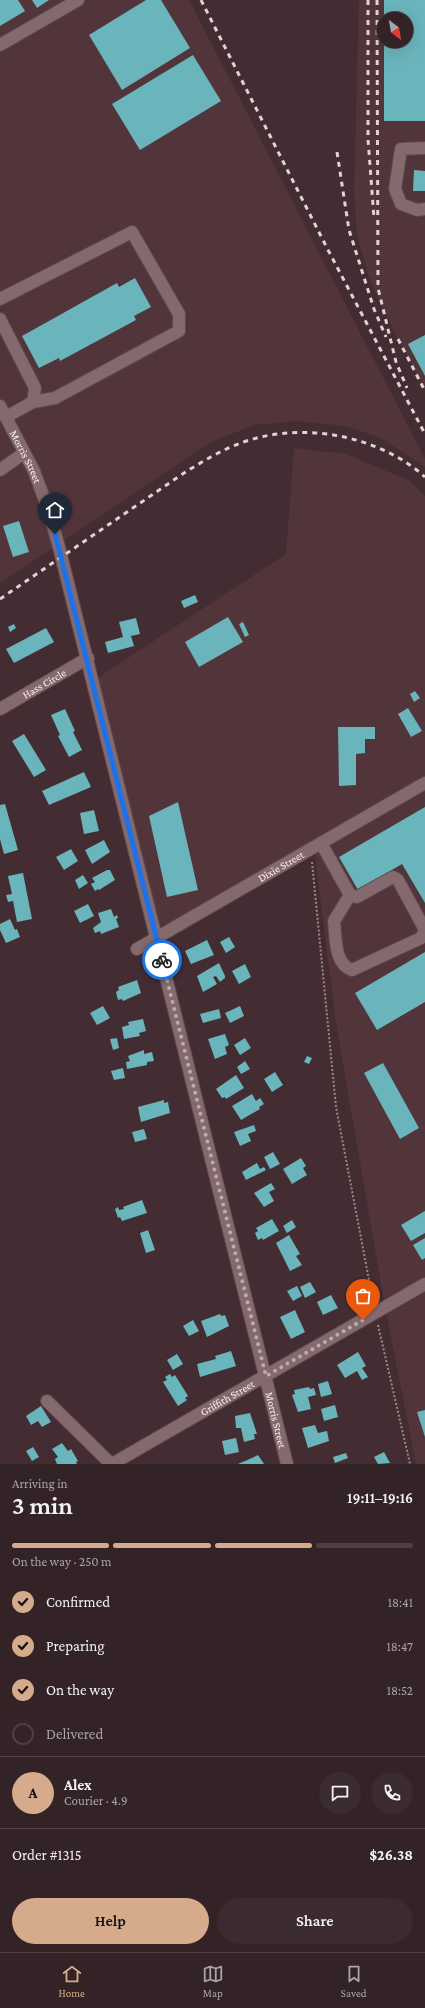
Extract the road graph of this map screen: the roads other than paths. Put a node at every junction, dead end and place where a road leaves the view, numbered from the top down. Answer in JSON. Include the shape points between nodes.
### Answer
{"nodes":[{"id":1,"x":78,"y":0,"type":"edge"},
{"id":2,"x":0,"y":45,"type":"edge"},
{"id":3,"x":425,"y":148,"type":"edge"},
{"id":4,"x":425,"y":209,"type":"edge"},
{"id":5,"x":0,"y":299,"type":"edge"},
{"id":6,"x":0,"y":320,"type":"edge"},
{"id":7,"x":33,"y":402,"type":"junction"},
{"id":8,"x":2,"y":410,"type":"edge"},
{"id":9,"x":24,"y":453,"type":"junction"},
{"id":10,"x":0,"y":470,"type":"edge"},
{"id":11,"x":88,"y":658,"type":"junction"},
{"id":12,"x":0,"y":709,"type":"edge"},
{"id":13,"x":425,"y":783,"type":"edge"},
{"id":14,"x":321,"y":843,"type":"junction"},
{"id":15,"x":350,"y":895,"type":"junction"},
{"id":16,"x":425,"y":930,"type":"edge"},
{"id":17,"x":156,"y":937,"type":"junction"},
{"id":18,"x":137,"y":949,"type":"dead end"},
{"id":19,"x":425,"y":1284,"type":"edge"},
{"id":20,"x":266,"y":1376,"type":"junction"},
{"id":21,"x":47,"y":1401,"type":"dead end"},
{"id":22,"x":111,"y":1464,"type":"edge"},
{"id":23,"x":287,"y":1464,"type":"edge"}],
"edges":[{"from":1,"to":2,"type":"street"},
{"from":3,"to":4,"type":"street","via":[[401,149],[395,189],[401,204],[417,210]]},
{"from":5,"to":7,"type":"street","via":[[132,232],[179,314],[179,331],[55,398]]},
{"from":6,"to":7,"type":"street","via":[[35,388]]},
{"from":7,"to":8,"type":"street"},
{"from":8,"to":9,"type":"street","name":"Morris Street"},
{"from":9,"to":10,"type":"street"},
{"from":9,"to":11,"type":"street","name":"Morris Street","via":[[34,471],[48,509]]},
{"from":11,"to":12,"type":"street","name":"Hass Circle"},
{"from":11,"to":17,"type":"street","name":"Morris Street"},
{"from":13,"to":14,"type":"street","name":"Dixie Street"},
{"from":14,"to":15,"type":"street"},
{"from":14,"to":17,"type":"street","name":"Dixie Street"},
{"from":15,"to":16,"type":"street","via":[[357,897],[393,878],[398,880]]},
{"from":15,"to":16,"type":"street","via":[[334,921],[340,961],[346,968],[352,970],[420,938]]},
{"from":17,"to":18,"type":"street","name":"Dixie Street"},
{"from":17,"to":20,"type":"street","name":"Morris Street"},
{"from":19,"to":20,"type":"street","name":"Griffith Street"},
{"from":20,"to":22,"type":"street","name":"Griffith Street"},
{"from":20,"to":23,"type":"street","name":"Morris Street"},
{"from":21,"to":22,"type":"street"}]}
